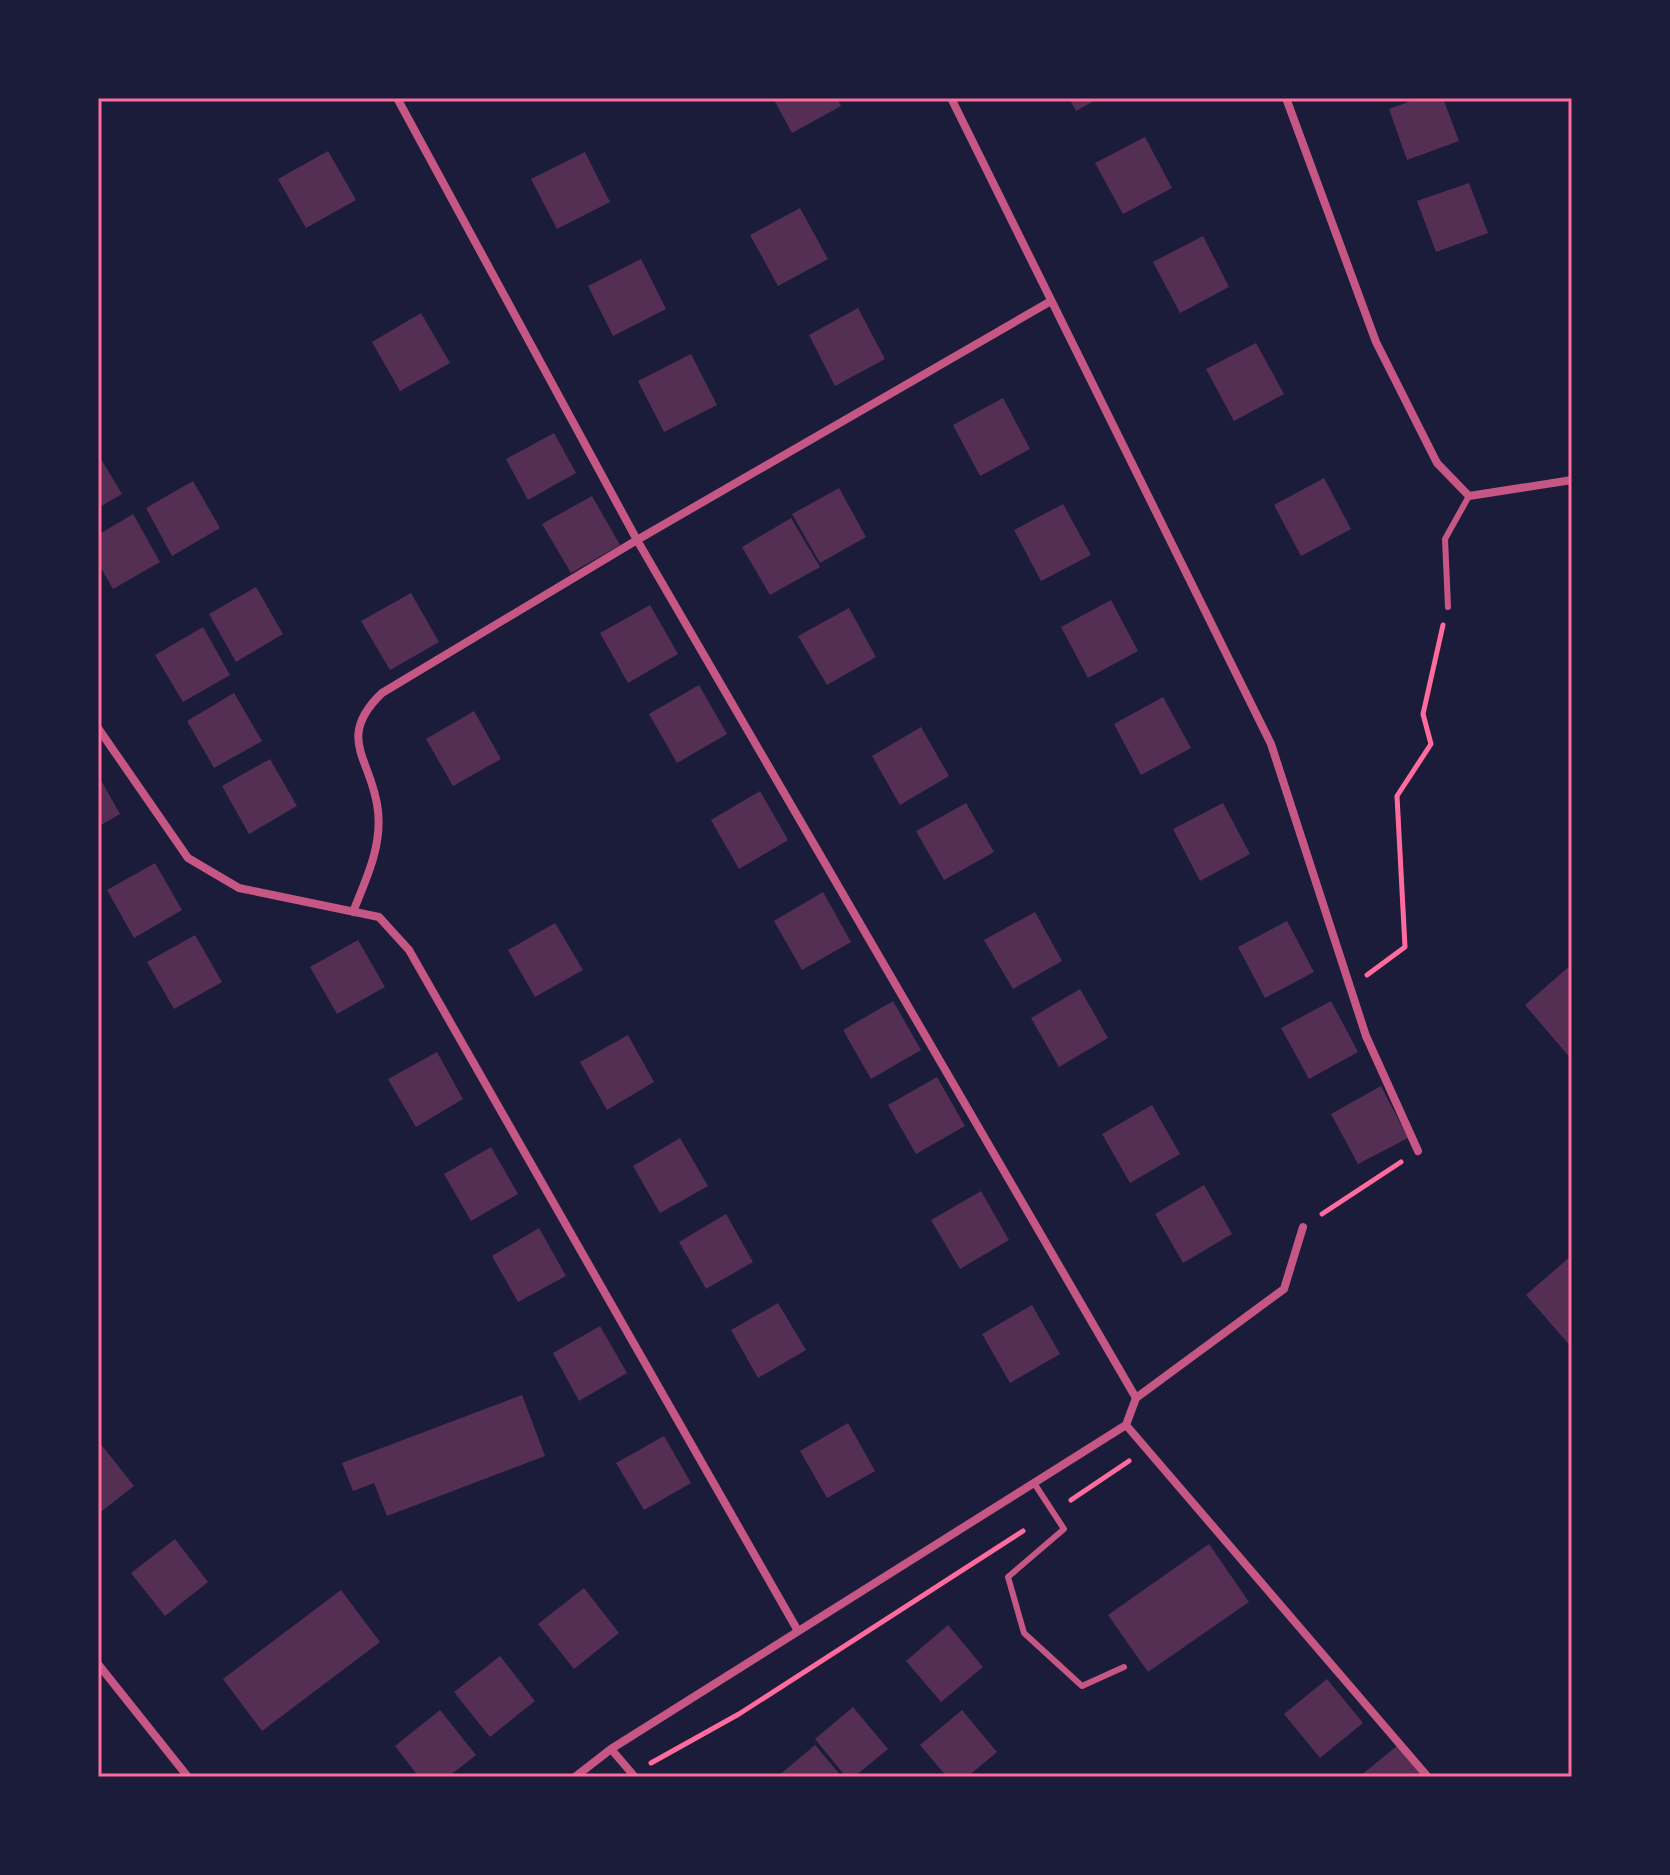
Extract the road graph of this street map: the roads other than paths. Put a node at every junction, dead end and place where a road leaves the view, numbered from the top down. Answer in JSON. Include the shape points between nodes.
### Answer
{"nodes":[{"id":1,"x":397,"y":98,"type":"edge"},
{"id":2,"x":951,"y":98,"type":"edge"},
{"id":3,"x":1286,"y":98,"type":"edge"},
{"id":4,"x":1051,"y":301,"type":"junction"},
{"id":5,"x":1572,"y":480,"type":"edge"},
{"id":6,"x":1469,"y":496,"type":"junction"},
{"id":7,"x":637,"y":540,"type":"junction"},
{"id":8,"x":1448,"y":607,"type":"road end"},
{"id":9,"x":98,"y":728,"type":"edge"},
{"id":10,"x":353,"y":912,"type":"junction"},
{"id":11,"x":1418,"y":1151,"type":"road end"},
{"id":12,"x":1303,"y":1227,"type":"road end"},
{"id":13,"x":1136,"y":1398,"type":"junction"},
{"id":14,"x":1126,"y":1425,"type":"junction"},
{"id":15,"x":1034,"y":1483,"type":"junction"},
{"id":16,"x":798,"y":1631,"type":"junction"},
{"id":17,"x":98,"y":1664,"type":"edge"},
{"id":18,"x":1124,"y":1667,"type":"dead end"},
{"id":19,"x":611,"y":1749,"type":"junction"},
{"id":20,"x":633,"y":1775,"type":"edge"},
{"id":21,"x":188,"y":1777,"type":"edge"},
{"id":22,"x":575,"y":1777,"type":"edge"},
{"id":23,"x":1428,"y":1777,"type":"edge"}],
"edges":[{"from":1,"to":7,"type":"street"},
{"from":2,"to":4,"type":"street"},
{"from":3,"to":6,"type":"street","via":[[1376,342],[1437,463]]},
{"from":4,"to":7,"type":"street"},
{"from":4,"to":11,"type":"street","via":[[1271,744],[1366,1036]]},
{"from":5,"to":6,"type":"street"},
{"from":6,"to":8,"type":"lane","via":[[1445,539]]},
{"from":7,"to":10,"type":"street","via":[[382,693],[362,712],[358,743],[379,810],[376,852]]},
{"from":7,"to":13,"type":"street"},
{"from":9,"to":10,"type":"street","via":[[188,858],[239,888]]},
{"from":10,"to":16,"type":"street","via":[[379,917],[409,950]]},
{"from":12,"to":13,"type":"street","via":[[1284,1289]]},
{"from":13,"to":14,"type":"street"},
{"from":14,"to":15,"type":"street"},
{"from":14,"to":23,"type":"street"},
{"from":15,"to":16,"type":"street"},
{"from":15,"to":18,"type":"lane","via":[[1064,1529],[1008,1577],[1024,1633],[1082,1686]]},
{"from":16,"to":19,"type":"street"},
{"from":17,"to":21,"type":"street"},
{"from":19,"to":20,"type":"street"},
{"from":19,"to":22,"type":"street"}]}
